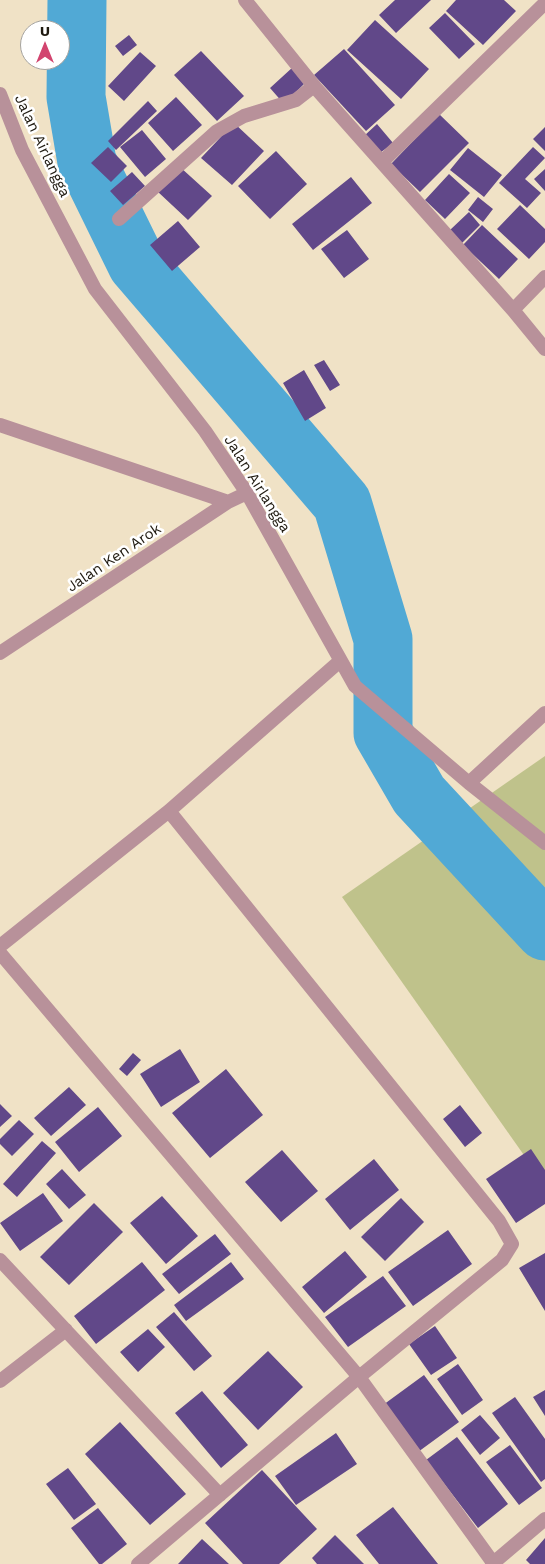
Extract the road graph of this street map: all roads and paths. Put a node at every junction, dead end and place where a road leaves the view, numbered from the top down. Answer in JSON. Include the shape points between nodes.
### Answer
{"nodes":[{"id":1,"x":253,"y":3,"type":"edge"},
{"id":2,"x":545,"y":3,"type":"edge"},
{"id":3,"x":314,"y":86,"type":"junction"},
{"id":4,"x":0,"y":94,"type":"edge"},
{"id":5,"x":383,"y":162,"type":"junction"},
{"id":6,"x":119,"y":219,"type":"dead end"},
{"id":7,"x":545,"y":277,"type":"edge"},
{"id":8,"x":513,"y":310,"type":"junction"},
{"id":9,"x":545,"y":350,"type":"edge"},
{"id":10,"x":0,"y":425,"type":"edge"},
{"id":11,"x":247,"y":493,"type":"junction"},
{"id":12,"x":228,"y":502,"type":"junction"},
{"id":13,"x":0,"y":653,"type":"edge"},
{"id":14,"x":340,"y":661,"type":"junction"},
{"id":15,"x":545,"y":713,"type":"edge"},
{"id":16,"x":469,"y":783,"type":"junction"},
{"id":17,"x":169,"y":811,"type":"junction"},
{"id":18,"x":545,"y":843,"type":"edge"},
{"id":19,"x":0,"y":946,"type":"edge"},
{"id":20,"x":0,"y":953,"type":"edge"},
{"id":21,"x":0,"y":1260,"type":"edge"},
{"id":22,"x":66,"y":1330,"type":"junction"},
{"id":23,"x":359,"y":1377,"type":"junction"},
{"id":24,"x":0,"y":1381,"type":"edge"},
{"id":25,"x":220,"y":1495,"type":"junction"},
{"id":26,"x":545,"y":1519,"type":"edge"},
{"id":27,"x":138,"y":1564,"type":"edge"},
{"id":28,"x":493,"y":1564,"type":"edge"}],
"edges":[{"from":1,"to":3,"type":"street"},
{"from":2,"to":5,"type":"street"},
{"from":3,"to":5,"type":"street"},
{"from":3,"to":6,"type":"street","via":[[291,102],[244,116],[218,131]]},
{"from":4,"to":11,"type":"street","name":"Jalan Airlangga","via":[[22,150],[95,289]]},
{"from":5,"to":8,"type":"street"},
{"from":7,"to":8,"type":"street"},
{"from":8,"to":9,"type":"street"},
{"from":10,"to":12,"type":"street"},
{"from":11,"to":12,"type":"street","name":"Jalan Ken Arok"},
{"from":11,"to":14,"type":"street","name":"Jalan Airlangga"},
{"from":12,"to":13,"type":"street","name":"Jalan Ken Arok"},
{"from":14,"to":16,"type":"street","name":"Jalan Airlangga","via":[[355,686]]},
{"from":14,"to":17,"type":"street"},
{"from":15,"to":16,"type":"street"},
{"from":16,"to":18,"type":"street","name":"Jalan Airlangga"},
{"from":17,"to":19,"type":"street"},
{"from":17,"to":23,"type":"street","via":[[499,1221],[512,1244],[502,1260]]},
{"from":20,"to":23,"type":"street"},
{"from":21,"to":22,"type":"street"},
{"from":22,"to":24,"type":"street"},
{"from":22,"to":25,"type":"street"},
{"from":23,"to":25,"type":"street"},
{"from":23,"to":28,"type":"street"},
{"from":25,"to":27,"type":"street"},
{"from":26,"to":28,"type":"street"}]}
